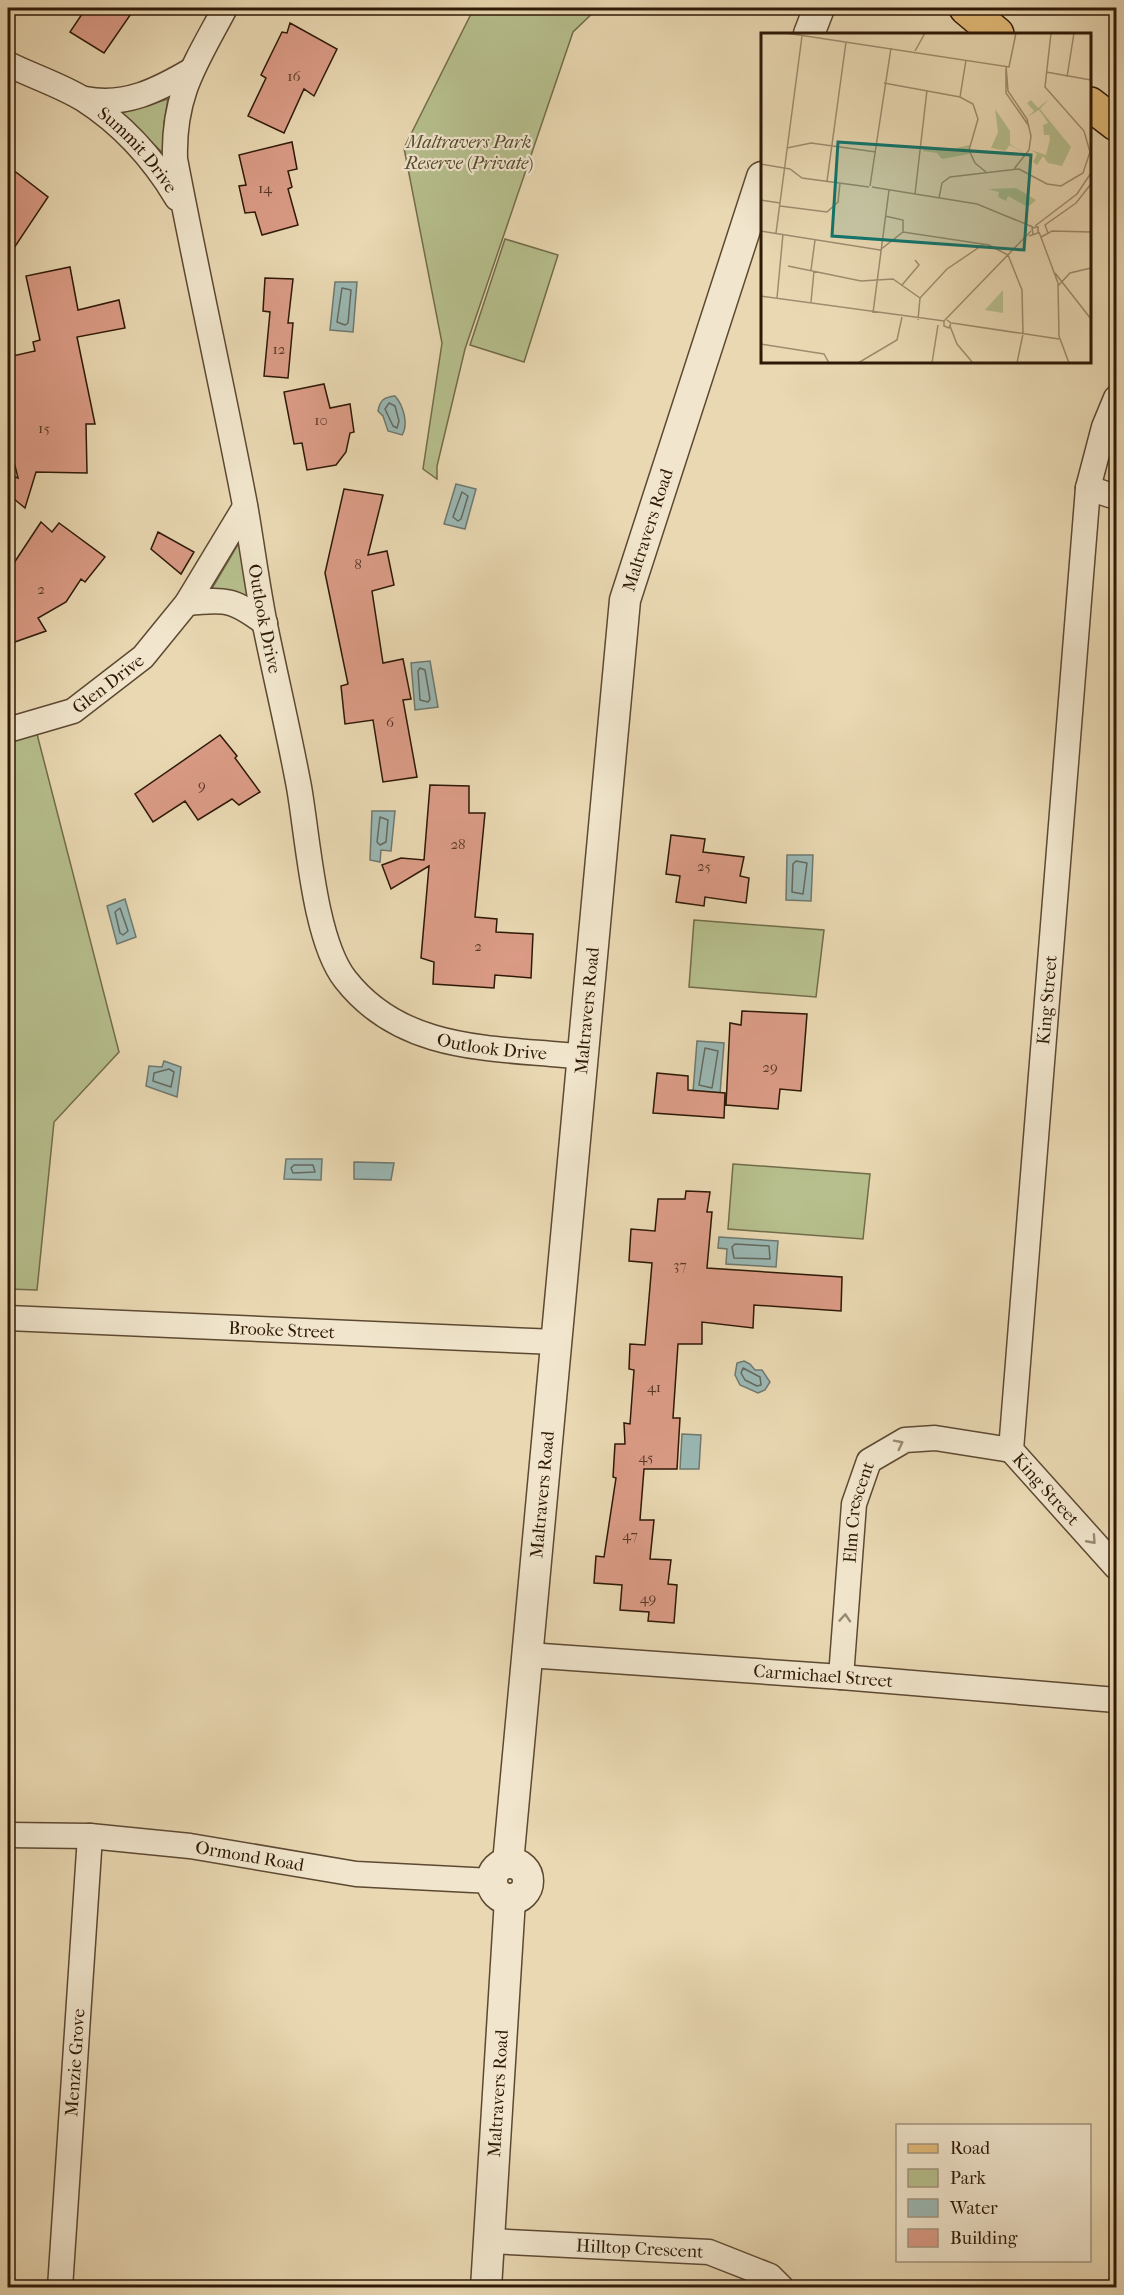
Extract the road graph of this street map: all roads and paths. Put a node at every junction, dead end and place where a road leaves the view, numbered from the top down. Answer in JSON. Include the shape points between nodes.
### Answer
{"nodes":[{"id":1,"x":225,"y":8,"type":"edge"},
{"id":2,"x":819,"y":8,"type":"edge"},
{"id":3,"x":966,"y":8,"type":"edge"},
{"id":4,"x":983,"y":8,"type":"edge"},
{"id":5,"x":809,"y":33,"type":"edge"},
{"id":6,"x":996,"y":33,"type":"edge"},
{"id":7,"x":996,"y":33,"type":"edge"},
{"id":8,"x":8,"y":64,"type":"edge"},
{"id":9,"x":192,"y":70,"type":"junction"},
{"id":10,"x":81,"y":98,"type":"junction"},
{"id":11,"x":1091,"y":105,"type":"edge"},
{"id":12,"x":1116,"y":124,"type":"edge"},
{"id":13,"x":761,"y":180,"type":"edge"},
{"id":14,"x":185,"y":210,"type":"junction"},
{"id":15,"x":1116,"y":398,"type":"edge"},
{"id":16,"x":1088,"y":488,"type":"junction"},
{"id":17,"x":1116,"y":497,"type":"edge"},
{"id":18,"x":245,"y":507,"type":"junction"},
{"id":19,"x":187,"y":603,"type":"junction"},
{"id":20,"x":265,"y":623,"type":"junction"},
{"id":21,"x":8,"y":730,"type":"edge"},
{"id":22,"x":583,"y":1057,"type":"junction"},
{"id":23,"x":8,"y":1318,"type":"edge"},
{"id":24,"x":556,"y":1342,"type":"junction"},
{"id":25,"x":1011,"y":1450,"type":"junction"},
{"id":26,"x":1116,"y":1566,"type":"edge"},
{"id":27,"x":528,"y":1655,"type":"junction"},
{"id":28,"x":841,"y":1677,"type":"junction"},
{"id":29,"x":1116,"y":1700,"type":"edge"},
{"id":30,"x":8,"y":1835,"type":"edge"},
{"id":31,"x":90,"y":1836,"type":"junction"},
{"id":32,"x":503,"y":1881,"type":"junction"},
{"id":33,"x":490,"y":2241,"type":"junction"},
{"id":34,"x":60,"y":2288,"type":"edge"},
{"id":35,"x":486,"y":2288,"type":"edge"},
{"id":36,"x":782,"y":2288,"type":"edge"}],
"edges":[{"from":1,"to":9,"type":"street","name":"Outlook Drive"},
{"from":2,"to":5,"type":"street"},
{"from":3,"to":6,"type":"main road"},
{"from":4,"to":7,"type":"main road"},
{"from":8,"to":10,"type":"street","name":"Summit Drive"},
{"from":9,"to":10,"type":"street","name":"Summit Drive","via":[[163,87],[116,102]]},
{"from":9,"to":14,"type":"street","name":"Outlook Drive","via":[[174,128],[175,159]]},
{"from":10,"to":14,"type":"street","name":"Summit Drive","via":[[136,142]]},
{"from":11,"to":12,"type":"main road"},
{"from":13,"to":22,"type":"street","name":"Maltravers Road","via":[[625,600]]},
{"from":14,"to":18,"type":"street","name":"Outlook Drive"},
{"from":15,"to":16,"type":"street","name":"King Street"},
{"from":16,"to":17,"type":"street"},
{"from":16,"to":25,"type":"street","name":"King Street"},
{"from":18,"to":19,"type":"street","name":"Glen Drive"},
{"from":18,"to":20,"type":"street","name":"Outlook Drive"},
{"from":19,"to":20,"type":"street","via":[[217,600],[240,604]]},
{"from":19,"to":21,"type":"street","name":"Glen Drive","via":[[143,657],[74,711]]},
{"from":20,"to":22,"type":"street","name":"Outlook Drive","via":[[326,939],[344,978],[380,1011],[406,1029],[433,1040]]},
{"from":22,"to":24,"type":"street","name":"Maltravers Road"},
{"from":23,"to":24,"type":"street","name":"Brooke Street"},
{"from":24,"to":27,"type":"street","name":"Maltravers Road"},
{"from":25,"to":26,"type":"street","name":"King Street","one_way":true},
{"from":28,"to":25,"type":"street","name":"Elm Crescent","one_way":true,"via":[[854,1504],[869,1461],[905,1440],[915,1439],[935,1438]]},
{"from":27,"to":28,"type":"street","name":"Carmichael Street"},
{"from":27,"to":32,"type":"street","name":"Maltravers Road"},
{"from":28,"to":29,"type":"street","name":"Carmichael Street"},
{"from":30,"to":31,"type":"street","name":"Ormond Road"},
{"from":31,"to":32,"type":"street","name":"Ormond Road","via":[[190,1846],[357,1874]]},
{"from":31,"to":34,"type":"street","name":"Menzie Grove"},
{"from":32,"to":33,"type":"street","name":"Maltravers Road"},
{"from":33,"to":35,"type":"street","name":"Maltravers Road"},
{"from":33,"to":36,"type":"street","name":"Hilltop Crescent","via":[[709,2252],[771,2276]]}]}
